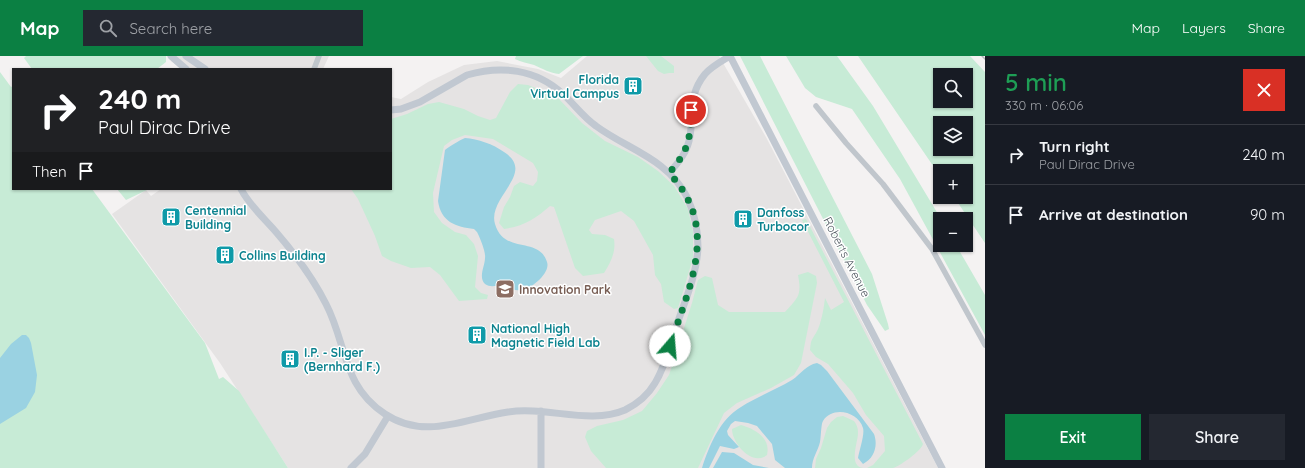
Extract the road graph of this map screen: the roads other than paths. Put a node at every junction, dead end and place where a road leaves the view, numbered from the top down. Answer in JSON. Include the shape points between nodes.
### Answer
{"nodes":[{"id":1,"x":171,"y":56,"type":"edge"},
{"id":2,"x":186,"y":56,"type":"edge"},
{"id":3,"x":319,"y":56,"type":"edge"},
{"id":4,"x":730,"y":56,"type":"edge"},
{"id":5,"x":185,"y":68,"type":"edge"},
{"id":6,"x":204,"y":68,"type":"edge"},
{"id":7,"x":314,"y":68,"type":"edge"},
{"id":8,"x":816,"y":106,"type":"dead end"},
{"id":9,"x":392,"y":110,"type":"edge"},
{"id":10,"x":669,"y":173,"type":"junction"},
{"id":11,"x":242,"y":190,"type":"edge"},
{"id":12,"x":985,"y":345,"type":"edge"},
{"id":13,"x":541,"y":411,"type":"junction"},
{"id":14,"x":388,"y":416,"type":"junction"},
{"id":15,"x":351,"y":468,"type":"edge"},
{"id":16,"x":541,"y":468,"type":"edge"},
{"id":17,"x":942,"y":468,"type":"edge"}],
"edges":[{"from":1,"to":5,"type":"street"},
{"from":2,"to":6,"type":"street"},
{"from":3,"to":7,"type":"street"},
{"from":4,"to":10,"type":"street","via":[[706,73],[697,86],[692,100],[688,143],[682,157]]},
{"from":4,"to":17,"type":"street","name":"Roberts Avenue"},
{"from":8,"to":12,"type":"street","via":[[883,184],[932,249]]},
{"from":9,"to":10,"type":"street","via":[[408,107],[476,73],[500,69],[525,72],[555,87],[594,125],[653,160]]},
{"from":10,"to":13,"type":"street","via":[[681,188],[692,211],[698,244],[693,276],[657,380],[649,392],[635,404],[613,414],[589,416]]},
{"from":11,"to":14,"type":"street","via":[[288,246],[316,286],[333,318],[352,378],[365,397]]},
{"from":13,"to":14,"type":"street","via":[[511,411],[453,425],[431,427],[404,423]]},
{"from":13,"to":16,"type":"street"},
{"from":14,"to":15,"type":"street","via":[[365,454]]}]}
